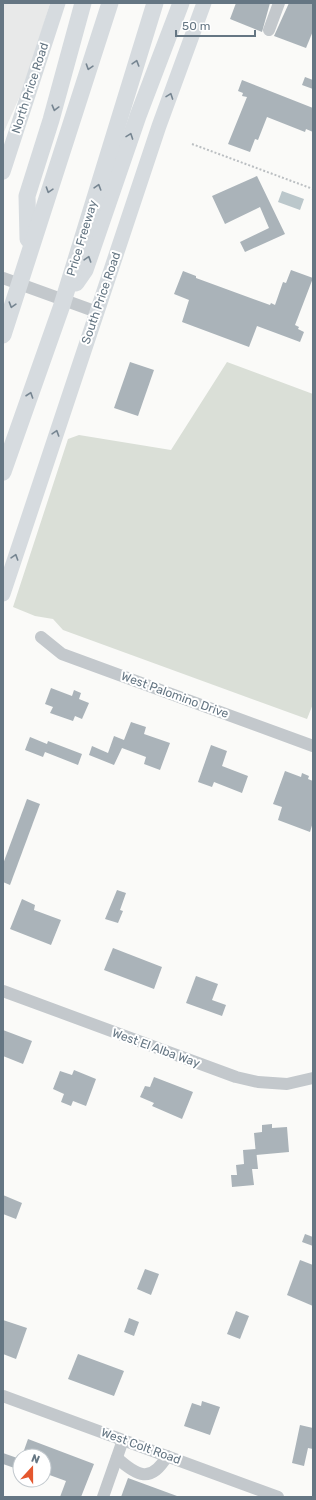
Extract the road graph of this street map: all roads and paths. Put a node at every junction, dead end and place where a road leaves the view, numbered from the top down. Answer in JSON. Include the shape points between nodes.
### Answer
{"nodes":[{"id":1,"x":58,"y":3,"type":"edge"},
{"id":2,"x":83,"y":3,"type":"edge"},
{"id":3,"x":110,"y":3,"type":"edge"},
{"id":4,"x":155,"y":3,"type":"edge"},
{"id":5,"x":181,"y":3,"type":"edge"},
{"id":6,"x":204,"y":3,"type":"edge"},
{"id":7,"x":279,"y":3,"type":"edge"},
{"id":8,"x":269,"y":30,"type":"dead end"},
{"id":9,"x":192,"y":144,"type":"dead end"},
{"id":10,"x":3,"y":172,"type":"edge"},
{"id":11,"x":313,"y":188,"type":"edge"},
{"id":12,"x":28,"y":254,"type":"junction"},
{"id":13,"x":3,"y":278,"type":"edge"},
{"id":14,"x":62,"y":305,"type":"junction"},
{"id":15,"x":97,"y":312,"type":"junction"},
{"id":16,"x":3,"y":335,"type":"edge"},
{"id":17,"x":3,"y":472,"type":"edge"},
{"id":18,"x":3,"y":594,"type":"edge"},
{"id":19,"x":41,"y":637,"type":"dead end"},
{"id":20,"x":313,"y":746,"type":"edge"},
{"id":21,"x":3,"y":991,"type":"edge"},
{"id":22,"x":313,"y":1078,"type":"edge"},
{"id":23,"x":3,"y":1396,"type":"edge"},
{"id":24,"x":123,"y":1440,"type":"junction"},
{"id":25,"x":167,"y":1456,"type":"junction"},
{"id":26,"x":117,"y":1458,"type":"junction"},
{"id":27,"x":103,"y":1497,"type":"edge"},
{"id":28,"x":278,"y":1497,"type":"edge"}],
"edges":[{"from":1,"to":10,"type":"main road","name":"North Price Road"},
{"from":2,"to":12,"type":"highway","one_way":true,"via":[[28,196]]},
{"from":3,"to":12,"type":"highway","one_way":true},
{"from":14,"to":4,"type":"highway","name":"Price Freeway","one_way":true},
{"from":14,"to":5,"type":"highway","one_way":true,"via":[[85,270],[131,135]]},
{"from":15,"to":6,"type":"main road","name":"South Price Road","one_way":true,"via":[[159,126]]},
{"from":7,"to":8,"type":"street"},
{"from":9,"to":11,"type":"path"},
{"from":12,"to":16,"type":"highway","one_way":true},
{"from":13,"to":15,"type":"street"},
{"from":17,"to":14,"type":"highway","name":"Price Freeway","one_way":true},
{"from":18,"to":15,"type":"main road","name":"South Price Road","one_way":true},
{"from":19,"to":20,"type":"street","name":"West Palomino Drive","via":[[62,654]]},
{"from":21,"to":22,"type":"street","name":"West El Alba Way","via":[[236,1077],[287,1084]]},
{"from":23,"to":24,"type":"street","name":"West Colt Road"},
{"from":24,"to":25,"type":"street","name":"West Colt Road"},
{"from":24,"to":26,"type":"street"},
{"from":25,"to":26,"type":"street","via":[[154,1472],[144,1474],[133,1472]]},
{"from":25,"to":28,"type":"street","name":"West Colt Road"},
{"from":26,"to":27,"type":"street"}]}
